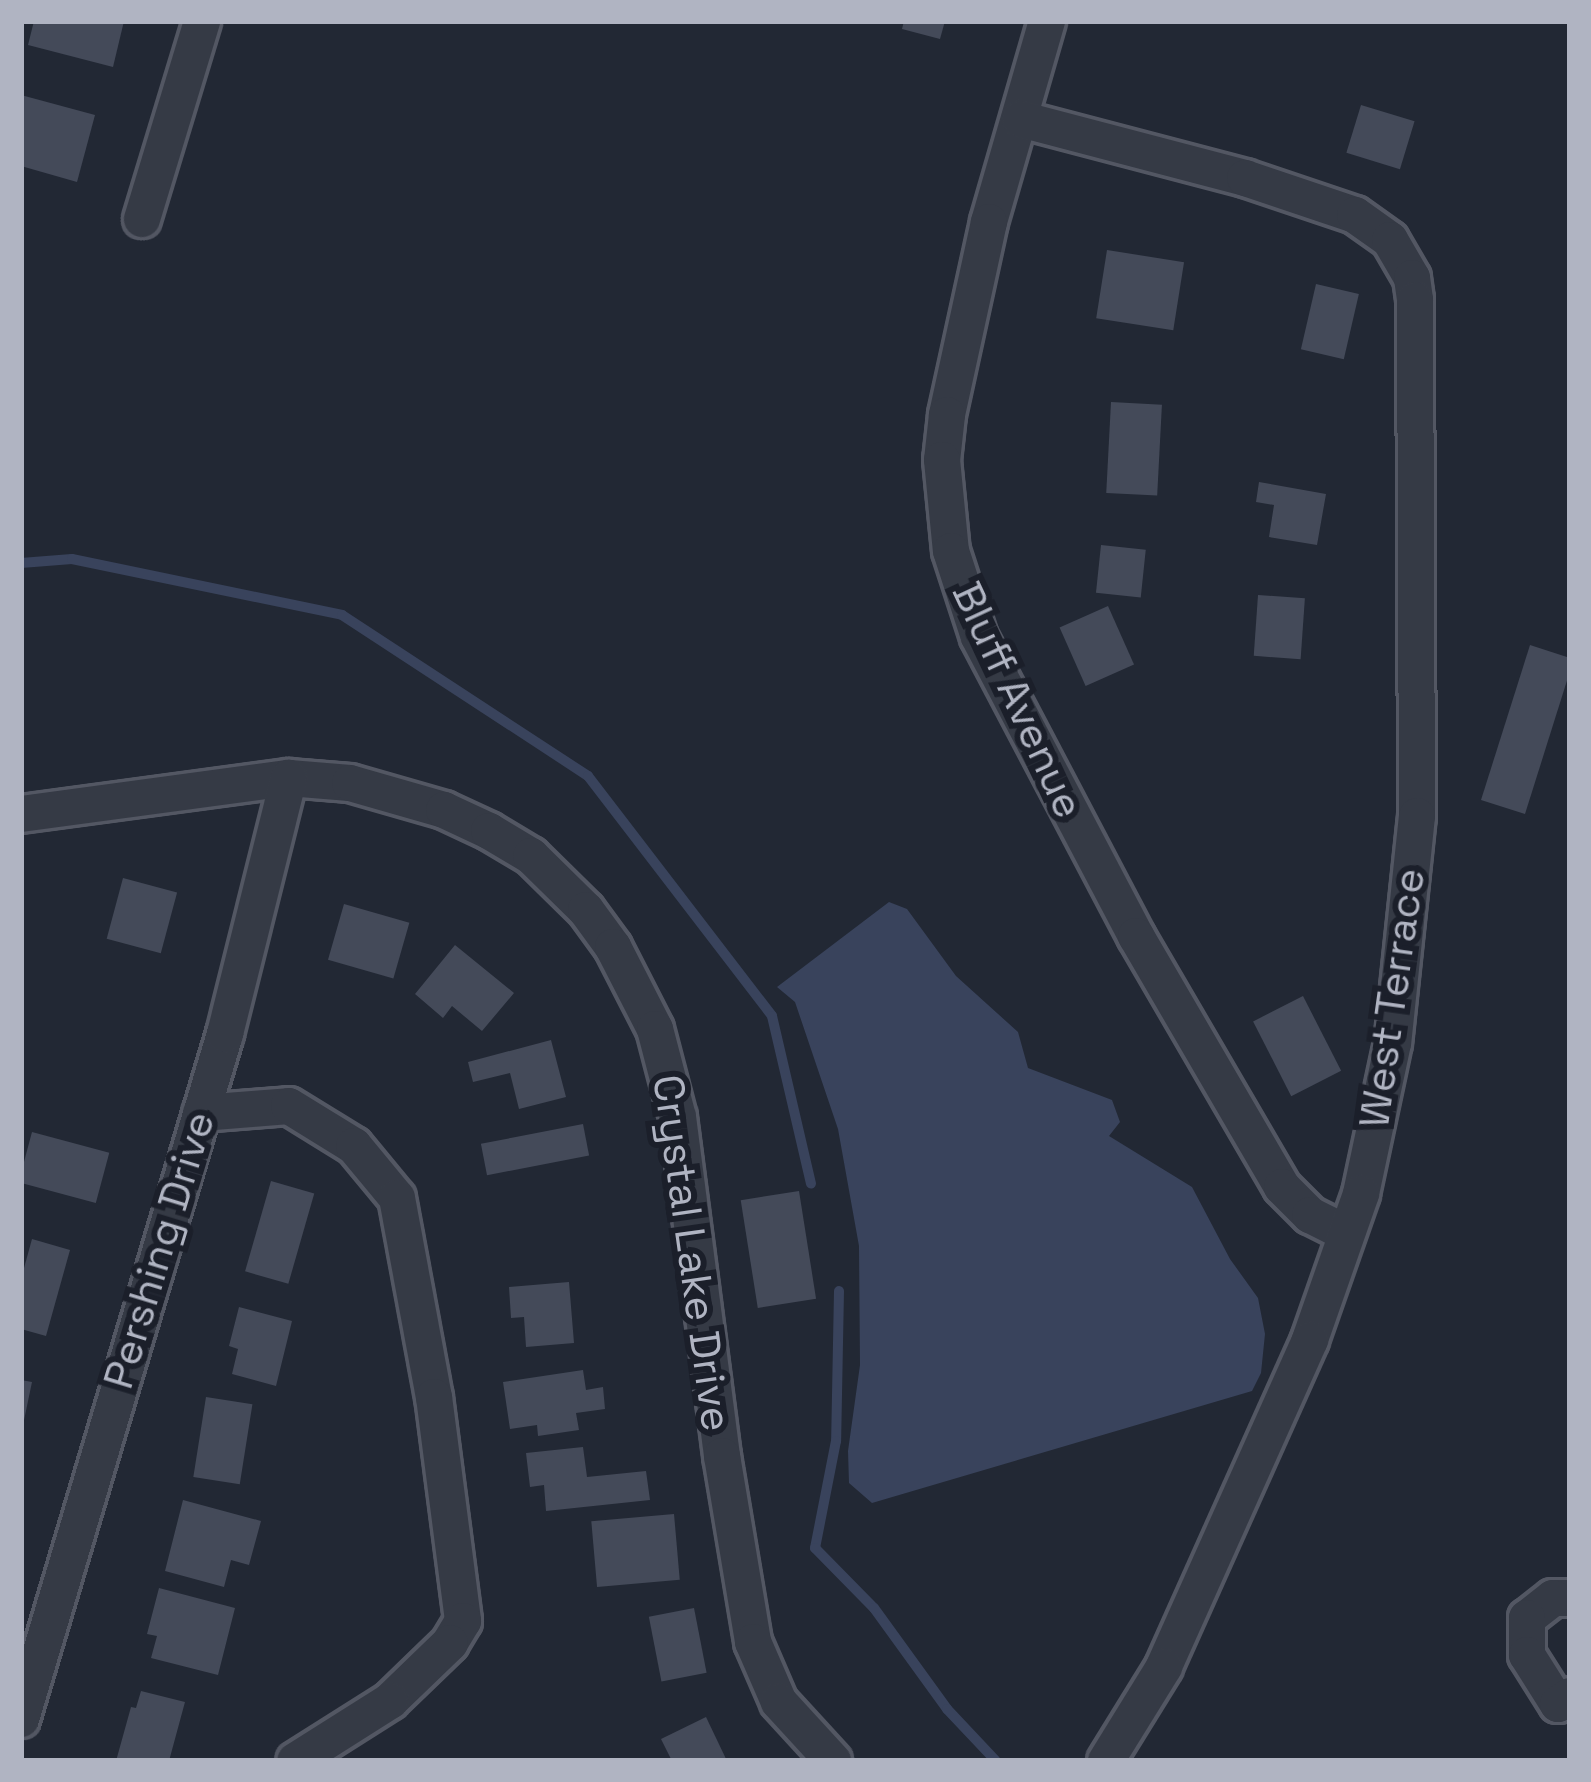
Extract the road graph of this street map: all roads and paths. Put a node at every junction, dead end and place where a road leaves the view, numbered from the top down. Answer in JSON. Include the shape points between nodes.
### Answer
{"nodes":[{"id":1,"x":202,"y":21,"type":"edge"},
{"id":2,"x":1047,"y":21,"type":"edge"},
{"id":3,"x":1020,"y":119,"type":"junction"},
{"id":4,"x":142,"y":219,"type":"dead end"},
{"id":5,"x":289,"y":778,"type":"junction"},
{"id":6,"x":21,"y":814,"type":"edge"},
{"id":7,"x":201,"y":1113,"type":"junction"},
{"id":8,"x":1346,"y":1233,"type":"junction"},
{"id":9,"x":1570,"y":1598,"type":"edge"},
{"id":10,"x":1564,"y":1700,"type":"edge"},
{"id":11,"x":21,"y":1719,"type":"edge"},
{"id":12,"x":295,"y":1761,"type":"edge"},
{"id":13,"x":833,"y":1761,"type":"edge"},
{"id":14,"x":1106,"y":1761,"type":"edge"}],
"edges":[{"from":1,"to":4,"type":"street"},
{"from":2,"to":3,"type":"street","name":"Bluff Avenue"},
{"from":3,"to":8,"type":"street","name":"Bluff Avenue","via":[[946,415],[944,506],[962,595],[1049,777],[1282,1187],[1310,1215]]},
{"from":3,"to":8,"type":"street","name":"West Terrace","via":[[1344,211],[1390,240],[1412,278],[1417,816],[1388,1065]]},
{"from":5,"to":6,"type":"street","name":"Crystal Lake Drive"},
{"from":5,"to":7,"type":"street","name":"Pershing Drive"},
{"from":5,"to":13,"type":"street","name":"Crystal Lake Drive","via":[[398,795],[517,847],[586,910],[637,987],[678,1118],[753,1642],[779,1702]]},
{"from":7,"to":11,"type":"street","name":"Pershing Drive"},
{"from":7,"to":12,"type":"street","via":[[289,1106],[355,1146],[397,1198],[434,1397],[463,1622],[390,1701]]},
{"from":8,"to":14,"type":"street","name":"West Terrace","via":[[1243,1494],[1164,1667]]},
{"from":9,"to":10,"type":"street","via":[[1552,1598],[1527,1618],[1527,1655]]}]}
